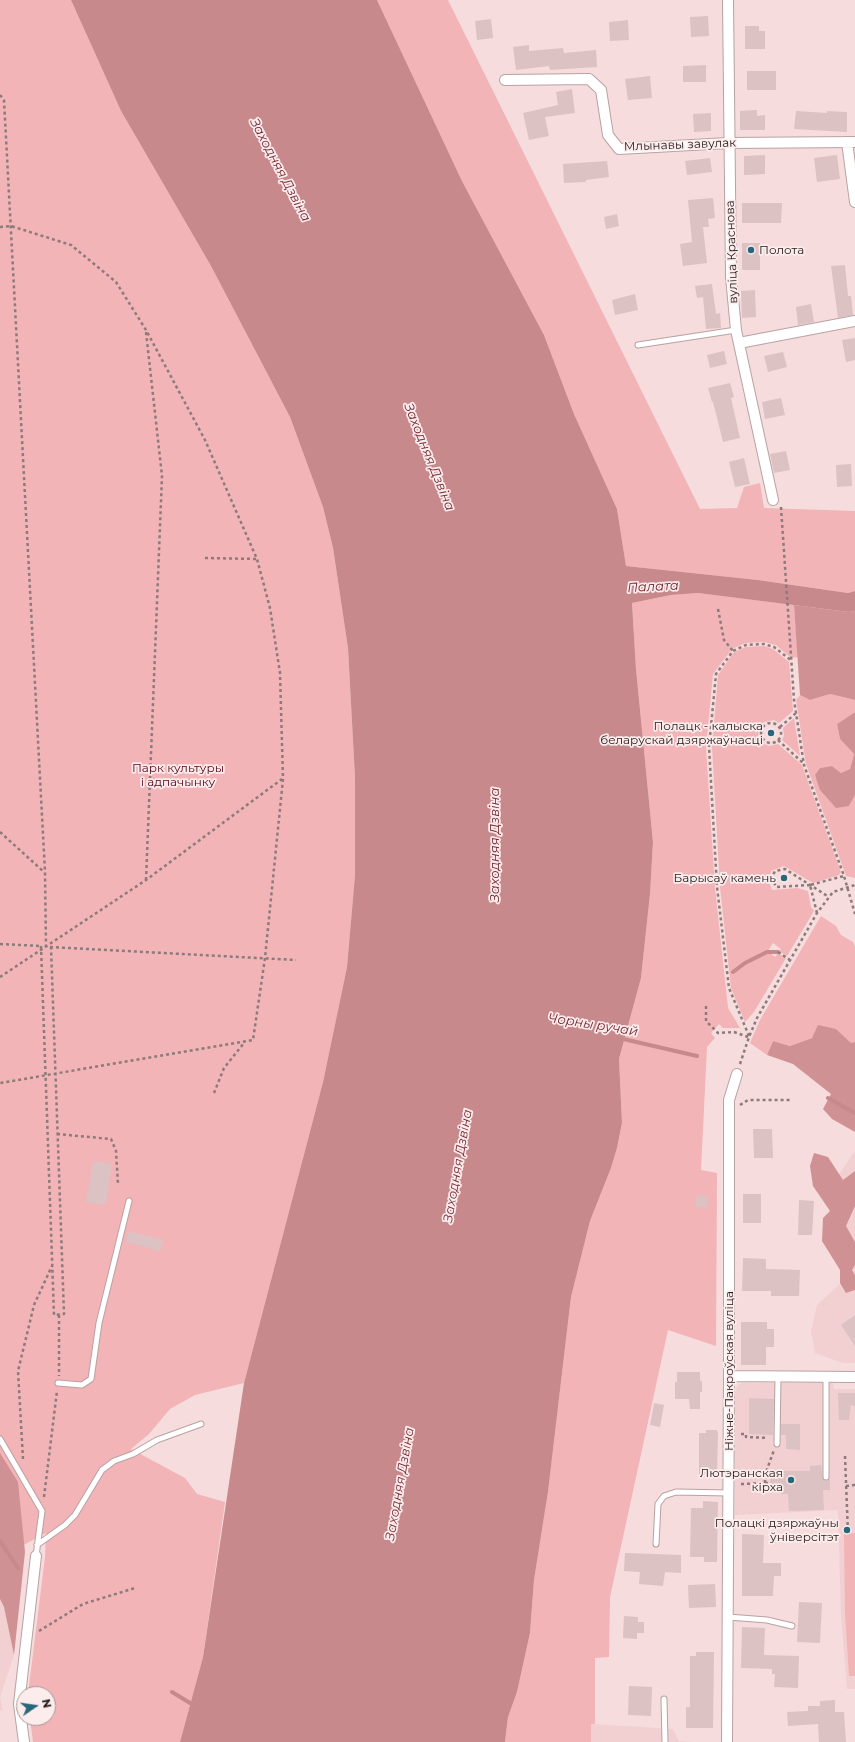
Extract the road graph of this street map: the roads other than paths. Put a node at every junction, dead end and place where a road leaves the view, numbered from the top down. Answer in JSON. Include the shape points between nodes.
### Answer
{"nodes":[{"id":1,"x":728,"y":0,"type":"edge"},
{"id":2,"x":506,"y":80,"type":"dead end"},
{"id":3,"x":851,"y":142,"type":"edge"},
{"id":4,"x":728,"y":143,"type":"junction"},
{"id":5,"x":855,"y":202,"type":"edge"},
{"id":6,"x":855,"y":322,"type":"edge"},
{"id":7,"x":736,"y":330,"type":"junction"},
{"id":8,"x":739,"y":343,"type":"junction"},
{"id":9,"x":638,"y":345,"type":"dead end"},
{"id":10,"x":777,"y":501,"type":"road end"},
{"id":11,"x":737,"y":1074,"type":"road end"},
{"id":12,"x":129,"y":1201,"type":"dead end"},
{"id":13,"x":729,"y":1376,"type":"junction"},
{"id":14,"x":778,"y":1376,"type":"junction"},
{"id":15,"x":826,"y":1376,"type":"junction"},
{"id":16,"x":855,"y":1376,"type":"edge"},
{"id":17,"x":58,"y":1383,"type":"road end"},
{"id":18,"x":202,"y":1424,"type":"dead end"},
{"id":19,"x":0,"y":1440,"type":"edge"},
{"id":20,"x":777,"y":1444,"type":"road end"},
{"id":21,"x":826,"y":1476,"type":"dead end"},
{"id":22,"x":729,"y":1493,"type":"junction"},
{"id":23,"x":656,"y":1544,"type":"dead end"},
{"id":24,"x":37,"y":1545,"type":"junction"},
{"id":25,"x":36,"y":1556,"type":"joint"},
{"id":26,"x":728,"y":1617,"type":"junction"},
{"id":27,"x":792,"y":1626,"type":"dead end"},
{"id":28,"x":664,"y":1699,"type":"dead end"},
{"id":29,"x":24,"y":1742,"type":"edge"},
{"id":30,"x":665,"y":1742,"type":"edge"},
{"id":31,"x":727,"y":1742,"type":"edge"}],
"edges":[{"from":1,"to":4,"type":"street","name":"вуліца Краснова"},
{"from":2,"to":4,"type":"street","name":"Млынавы завулак","via":[[589,79],[601,90],[608,135],[620,149]]},
{"from":3,"to":4,"type":"street","name":"Млынавы завулак"},
{"from":3,"to":5,"type":"street"},
{"from":4,"to":7,"type":"street","name":"вуліца Краснова","via":[[730,277]]},
{"from":6,"to":8,"type":"street"},
{"from":7,"to":8,"type":"street","name":"вуліца Краснова"},
{"from":7,"to":9,"type":"lane"},
{"from":8,"to":10,"type":"street","name":"вуліца Краснова"},
{"from":11,"to":13,"type":"street","name":"Ніжне-Пакроўская вуліца","via":[[728,1100]]},
{"from":12,"to":17,"type":"lane","via":[[99,1323],[90,1379],[82,1385]]},
{"from":13,"to":14,"type":"street"},
{"from":13,"to":22,"type":"street","name":"Ніжне-Пакроўская вуліца"},
{"from":14,"to":15,"type":"street"},
{"from":14,"to":20,"type":"lane"},
{"from":15,"to":16,"type":"street"},
{"from":15,"to":21,"type":"lane"},
{"from":18,"to":24,"type":"lane","via":[[157,1440],[134,1454],[114,1460],[102,1470],[75,1515]]},
{"from":19,"to":24,"type":"lane","via":[[42,1511]]},
{"from":22,"to":23,"type":"lane","via":[[676,1492],[664,1496],[658,1504]]},
{"from":22,"to":26,"type":"street","name":"Ніжне-Пакроўская вуліца"},
{"from":24,"to":25,"type":"lane"},
{"from":25,"to":29,"type":"street","via":[[19,1704]]},
{"from":26,"to":27,"type":"lane","via":[[767,1620]]},
{"from":26,"to":31,"type":"street","name":"Ніжне-Пакроўская вуліца"},
{"from":28,"to":30,"type":"lane"}]}
